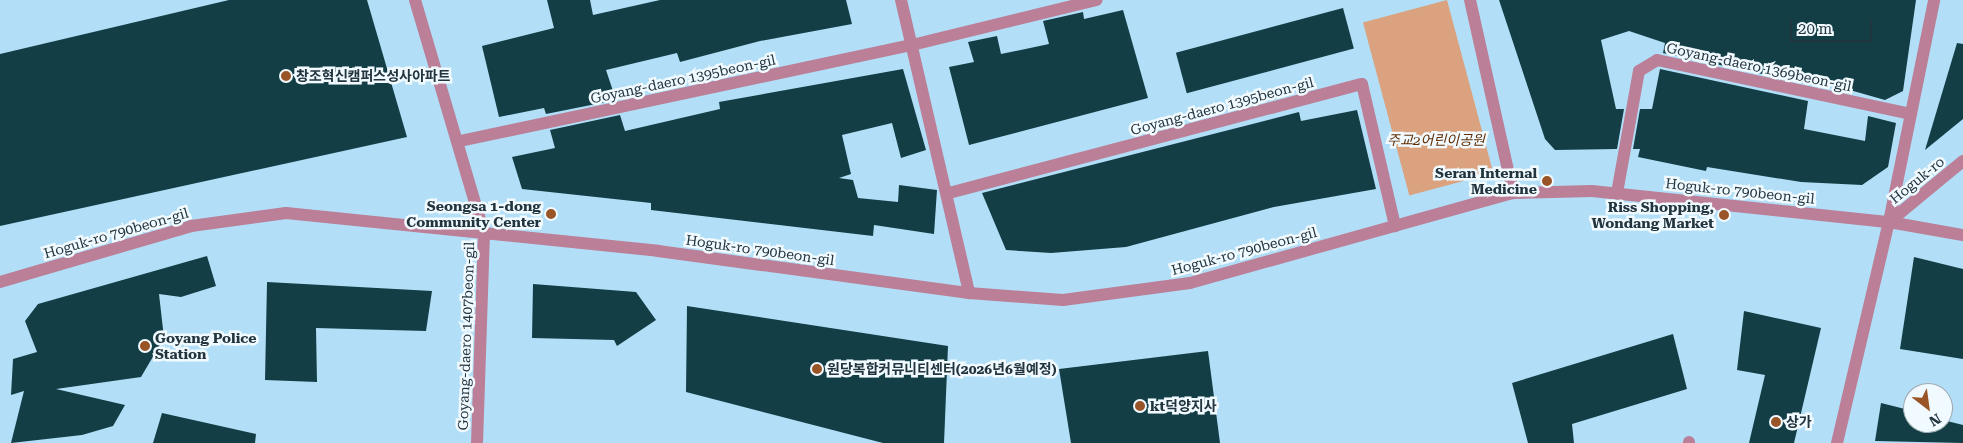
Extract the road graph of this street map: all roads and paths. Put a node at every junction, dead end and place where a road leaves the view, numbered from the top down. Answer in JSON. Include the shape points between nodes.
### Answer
{"nodes":[{"id":1,"x":415,"y":0,"type":"edge"},
{"id":2,"x":901,"y":0,"type":"edge"},
{"id":3,"x":1097,"y":0,"type":"edge"},
{"id":4,"x":1470,"y":0,"type":"edge"},
{"id":5,"x":1934,"y":0,"type":"edge"},
{"id":6,"x":912,"y":45,"type":"junction"},
{"id":7,"x":1910,"y":114,"type":"junction"},
{"id":8,"x":460,"y":141,"type":"junction"},
{"id":9,"x":1963,"y":161,"type":"edge"},
{"id":10,"x":949,"y":193,"type":"junction"},
{"id":11,"x":1513,"y":193,"type":"junction"},
{"id":12,"x":1617,"y":193,"type":"junction"},
{"id":13,"x":1889,"y":222,"type":"junction"},
{"id":14,"x":1396,"y":226,"type":"junction"},
{"id":15,"x":484,"y":233,"type":"junction"},
{"id":16,"x":1963,"y":236,"type":"edge"},
{"id":17,"x":0,"y":282,"type":"edge"},
{"id":18,"x":969,"y":293,"type":"junction"},
{"id":19,"x":477,"y":443,"type":"edge"},
{"id":20,"x":1837,"y":443,"type":"edge"}],
"edges":[{"from":1,"to":8,"type":"street","name":"Goyang-daero 1407beon-gil"},
{"from":2,"to":6,"type":"street"},
{"from":3,"to":6,"type":"street","name":"Goyang-daero 1395beon-gil"},
{"from":4,"to":11,"type":"street"},
{"from":5,"to":7,"type":"street"},
{"from":6,"to":8,"type":"street","name":"Goyang-daero 1395beon-gil"},
{"from":6,"to":10,"type":"street"},
{"from":7,"to":12,"type":"street","name":"Goyang-daero 1369beon-gil","via":[[1657,60],[1639,71]]},
{"from":7,"to":13,"type":"street"},
{"from":8,"to":15,"type":"street","name":"Goyang-daero 1407beon-gil"},
{"from":9,"to":13,"type":"street","name":"Hoguk-ro"},
{"from":10,"to":14,"type":"street","name":"Goyang-daero 1395beon-gil","via":[[1362,84]]},
{"from":10,"to":18,"type":"street"},
{"from":11,"to":12,"type":"street","name":"Hoguk-ro 790beon-gil"},
{"from":11,"to":14,"type":"street","name":"Hoguk-ro 790beon-gil"},
{"from":12,"to":13,"type":"street","name":"Hoguk-ro 790beon-gil"},
{"from":13,"to":16,"type":"street","name":"Hoguk-ro 790beon-gil"},
{"from":13,"to":20,"type":"street"},
{"from":14,"to":18,"type":"street","name":"Hoguk-ro 790beon-gil","via":[[1190,283],[1063,300]]},
{"from":15,"to":17,"type":"street","name":"Hoguk-ro 790beon-gil","via":[[286,213],[191,226]]},
{"from":15,"to":18,"type":"street","name":"Hoguk-ro 790beon-gil","via":[[658,251]]},
{"from":15,"to":19,"type":"street","name":"Goyang-daero 1407beon-gil"}]}
